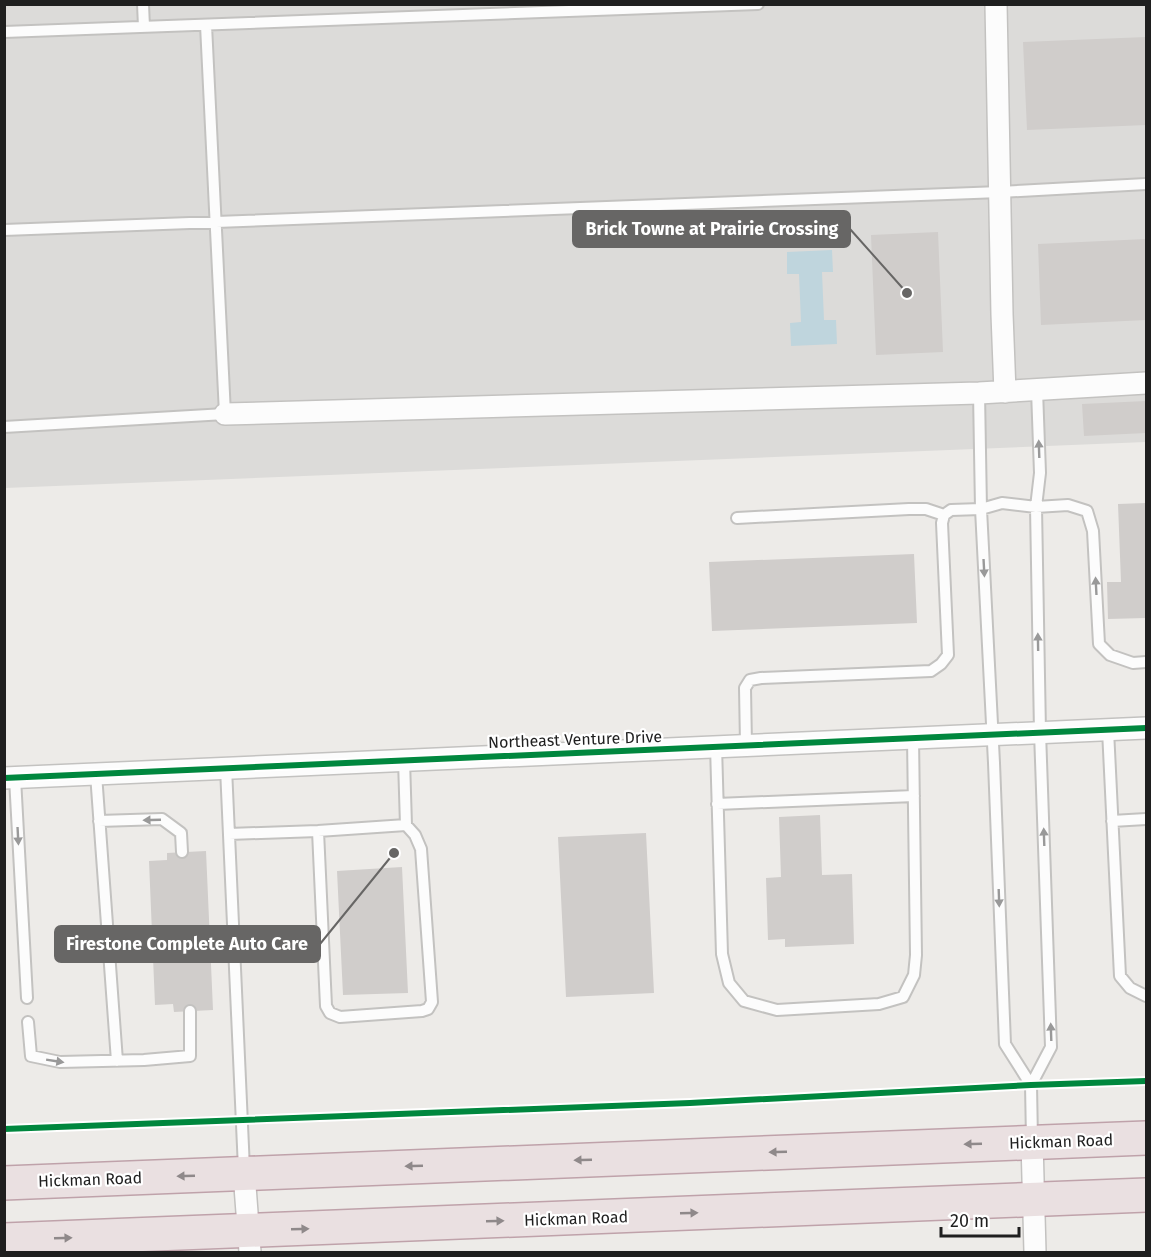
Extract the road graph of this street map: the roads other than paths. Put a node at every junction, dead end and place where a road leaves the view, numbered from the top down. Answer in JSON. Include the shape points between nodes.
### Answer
{"nodes":[{"id":1,"x":143,"y":4,"type":"edge"},
{"id":2,"x":758,"y":4,"type":"edge"},
{"id":3,"x":996,"y":4,"type":"edge"},
{"id":4,"x":206,"y":25,"type":"junction"},
{"id":5,"x":144,"y":27,"type":"junction"},
{"id":6,"x":4,"y":33,"type":"edge"},
{"id":7,"x":1146,"y":184,"type":"edge"},
{"id":8,"x":1000,"y":192,"type":"junction"},
{"id":9,"x":217,"y":222,"type":"junction"},
{"id":10,"x":4,"y":230,"type":"edge"},
{"id":11,"x":1146,"y":383,"type":"edge"},
{"id":12,"x":1037,"y":390,"type":"junction"},
{"id":13,"x":1005,"y":392,"type":"junction"},
{"id":14,"x":980,"y":393,"type":"junction"},
{"id":15,"x":225,"y":414,"type":"junction"},
{"id":16,"x":4,"y":427,"type":"edge"},
{"id":17,"x":1036,"y":507,"type":"junction"},
{"id":18,"x":981,"y":509,"type":"junction"},
{"id":19,"x":944,"y":515,"type":"junction"},
{"id":20,"x":737,"y":518,"type":"dead end"},
{"id":21,"x":1146,"y":662,"type":"edge"},
{"id":22,"x":1146,"y":728,"type":"edge"},
{"id":23,"x":1108,"y":730,"type":"junction"},
{"id":24,"x":1040,"y":732,"type":"junction"},
{"id":25,"x":993,"y":734,"type":"junction"},
{"id":26,"x":914,"y":738,"type":"junction"},
{"id":27,"x":746,"y":745,"type":"junction"},
{"id":28,"x":716,"y":746,"type":"junction"},
{"id":29,"x":404,"y":760,"type":"junction"},
{"id":30,"x":226,"y":768,"type":"junction"},
{"id":31,"x":96,"y":774,"type":"junction"},
{"id":32,"x":10,"y":778,"type":"edge"},
{"id":33,"x":914,"y":796,"type":"junction"},
{"id":34,"x":717,"y":804,"type":"junction"},
{"id":35,"x":1146,"y":819,"type":"edge"},
{"id":36,"x":99,"y":821,"type":"junction"},
{"id":37,"x":1112,"y":821,"type":"junction"},
{"id":38,"x":406,"y":825,"type":"junction"},
{"id":39,"x":318,"y":831,"type":"junction"},
{"id":40,"x":229,"y":834,"type":"junction"},
{"id":41,"x":182,"y":852,"type":"dead end"},
{"id":42,"x":1146,"y":996,"type":"edge"},
{"id":43,"x":27,"y":998,"type":"dead end"},
{"id":44,"x":190,"y":1011,"type":"dead end"},
{"id":45,"x":28,"y":1022,"type":"dead end"},
{"id":46,"x":117,"y":1061,"type":"junction"},
{"id":47,"x":1031,"y":1085,"type":"junction"},
{"id":48,"x":1146,"y":1138,"type":"edge"},
{"id":49,"x":1032,"y":1142,"type":"junction"},
{"id":50,"x":244,"y":1173,"type":"junction"},
{"id":51,"x":4,"y":1183,"type":"edge"},
{"id":52,"x":1146,"y":1195,"type":"edge"},
{"id":53,"x":1033,"y":1198,"type":"junction"},
{"id":54,"x":4,"y":1240,"type":"edge"},
{"id":55,"x":249,"y":1242,"type":"edge"},
{"id":56,"x":1035,"y":1252,"type":"edge"}],
"edges":[{"from":1,"to":5,"type":"lane"},
{"from":2,"to":4,"type":"lane"},
{"from":3,"to":8,"type":"street"},
{"from":4,"to":5,"type":"lane"},
{"from":4,"to":9,"type":"lane"},
{"from":5,"to":6,"type":"lane"},
{"from":7,"to":8,"type":"lane"},
{"from":8,"to":9,"type":"lane"},
{"from":8,"to":13,"type":"street"},
{"from":9,"to":10,"type":"lane"},
{"from":9,"to":15,"type":"lane"},
{"from":11,"to":12,"type":"street"},
{"from":12,"to":13,"type":"street"},
{"from":17,"to":12,"type":"lane","one_way":true,"via":[[1040,473]]},
{"from":13,"to":14,"type":"street"},
{"from":14,"to":15,"type":"street"},
{"from":14,"to":18,"type":"lane"},
{"from":15,"to":16,"type":"lane"},
{"from":17,"to":18,"type":"lane","via":[[1002,503]]},
{"from":21,"to":17,"type":"lane","one_way":true,"via":[[1133,663],[1110,655],[1099,644],[1094,531],[1087,511],[1068,505]]},
{"from":24,"to":17,"type":"lane","one_way":true},
{"from":18,"to":19,"type":"lane","via":[[951,510]]},
{"from":18,"to":25,"type":"lane","one_way":true},
{"from":19,"to":20,"type":"lane","via":[[909,509]]},
{"from":19,"to":27,"type":"lane","via":[[948,655],[941,664],[931,671],[750,680],[745,688]]},
{"from":22,"to":23,"type":"street","name":"Northeast Venture Drive"},
{"from":23,"to":24,"type":"street","name":"Northeast Venture Drive"},
{"from":23,"to":37,"type":"lane"},
{"from":24,"to":25,"type":"street","name":"Northeast Venture Drive"},
{"from":47,"to":24,"type":"lane","one_way":true,"via":[[1051,1047]]},
{"from":25,"to":26,"type":"street","name":"Northeast Venture Drive"},
{"from":25,"to":47,"type":"lane","one_way":true,"via":[[1005,1044]]},
{"from":26,"to":27,"type":"street","name":"Northeast Venture Drive"},
{"from":26,"to":33,"type":"lane"},
{"from":27,"to":28,"type":"street","name":"Northeast Venture Drive"},
{"from":28,"to":29,"type":"street","name":"Northeast Venture Drive"},
{"from":28,"to":34,"type":"lane"},
{"from":29,"to":30,"type":"street","name":"Northeast Venture Drive"},
{"from":29,"to":38,"type":"lane"},
{"from":30,"to":31,"type":"street","name":"Northeast Venture Drive"},
{"from":30,"to":40,"type":"lane"},
{"from":31,"to":32,"type":"street","name":"Northeast Venture Drive"},
{"from":31,"to":36,"type":"lane"},
{"from":32,"to":43,"type":"lane","one_way":true},
{"from":33,"to":34,"type":"lane"},
{"from":33,"to":34,"type":"lane","via":[[916,955],[914,975],[903,997],[879,1004],[777,1010],[744,1001],[729,983],[722,954]]},
{"from":35,"to":37,"type":"lane"},
{"from":41,"to":36,"type":"lane","one_way":true,"via":[[181,833],[162,819]]},
{"from":36,"to":46,"type":"lane"},
{"from":37,"to":42,"type":"lane","via":[[1120,976],[1130,988]]},
{"from":38,"to":39,"type":"lane"},
{"from":38,"to":39,"type":"lane","via":[[421,849],[432,1002],[422,1011],[340,1017],[330,1013],[326,1006]]},
{"from":39,"to":40,"type":"lane"},
{"from":40,"to":50,"type":"lane"},
{"from":44,"to":46,"type":"lane","via":[[190,1056]]},
{"from":45,"to":46,"type":"lane","one_way":true,"via":[[31,1056],[60,1062]]},
{"from":47,"to":49,"type":"lane"},
{"from":48,"to":49,"type":"highway","name":"Hickman Road"},
{"from":49,"to":50,"type":"highway","name":"Hickman Road","one_way":true},
{"from":49,"to":53,"type":"street"},
{"from":50,"to":51,"type":"highway","name":"Hickman Road","one_way":true},
{"from":50,"to":55,"type":"street"},
{"from":52,"to":53,"type":"highway","name":"Hickman Road"},
{"from":55,"to":53,"type":"highway","name":"Hickman Road","one_way":true},
{"from":53,"to":56,"type":"street"},
{"from":54,"to":55,"type":"highway","name":"Hickman Road","one_way":true}]}
